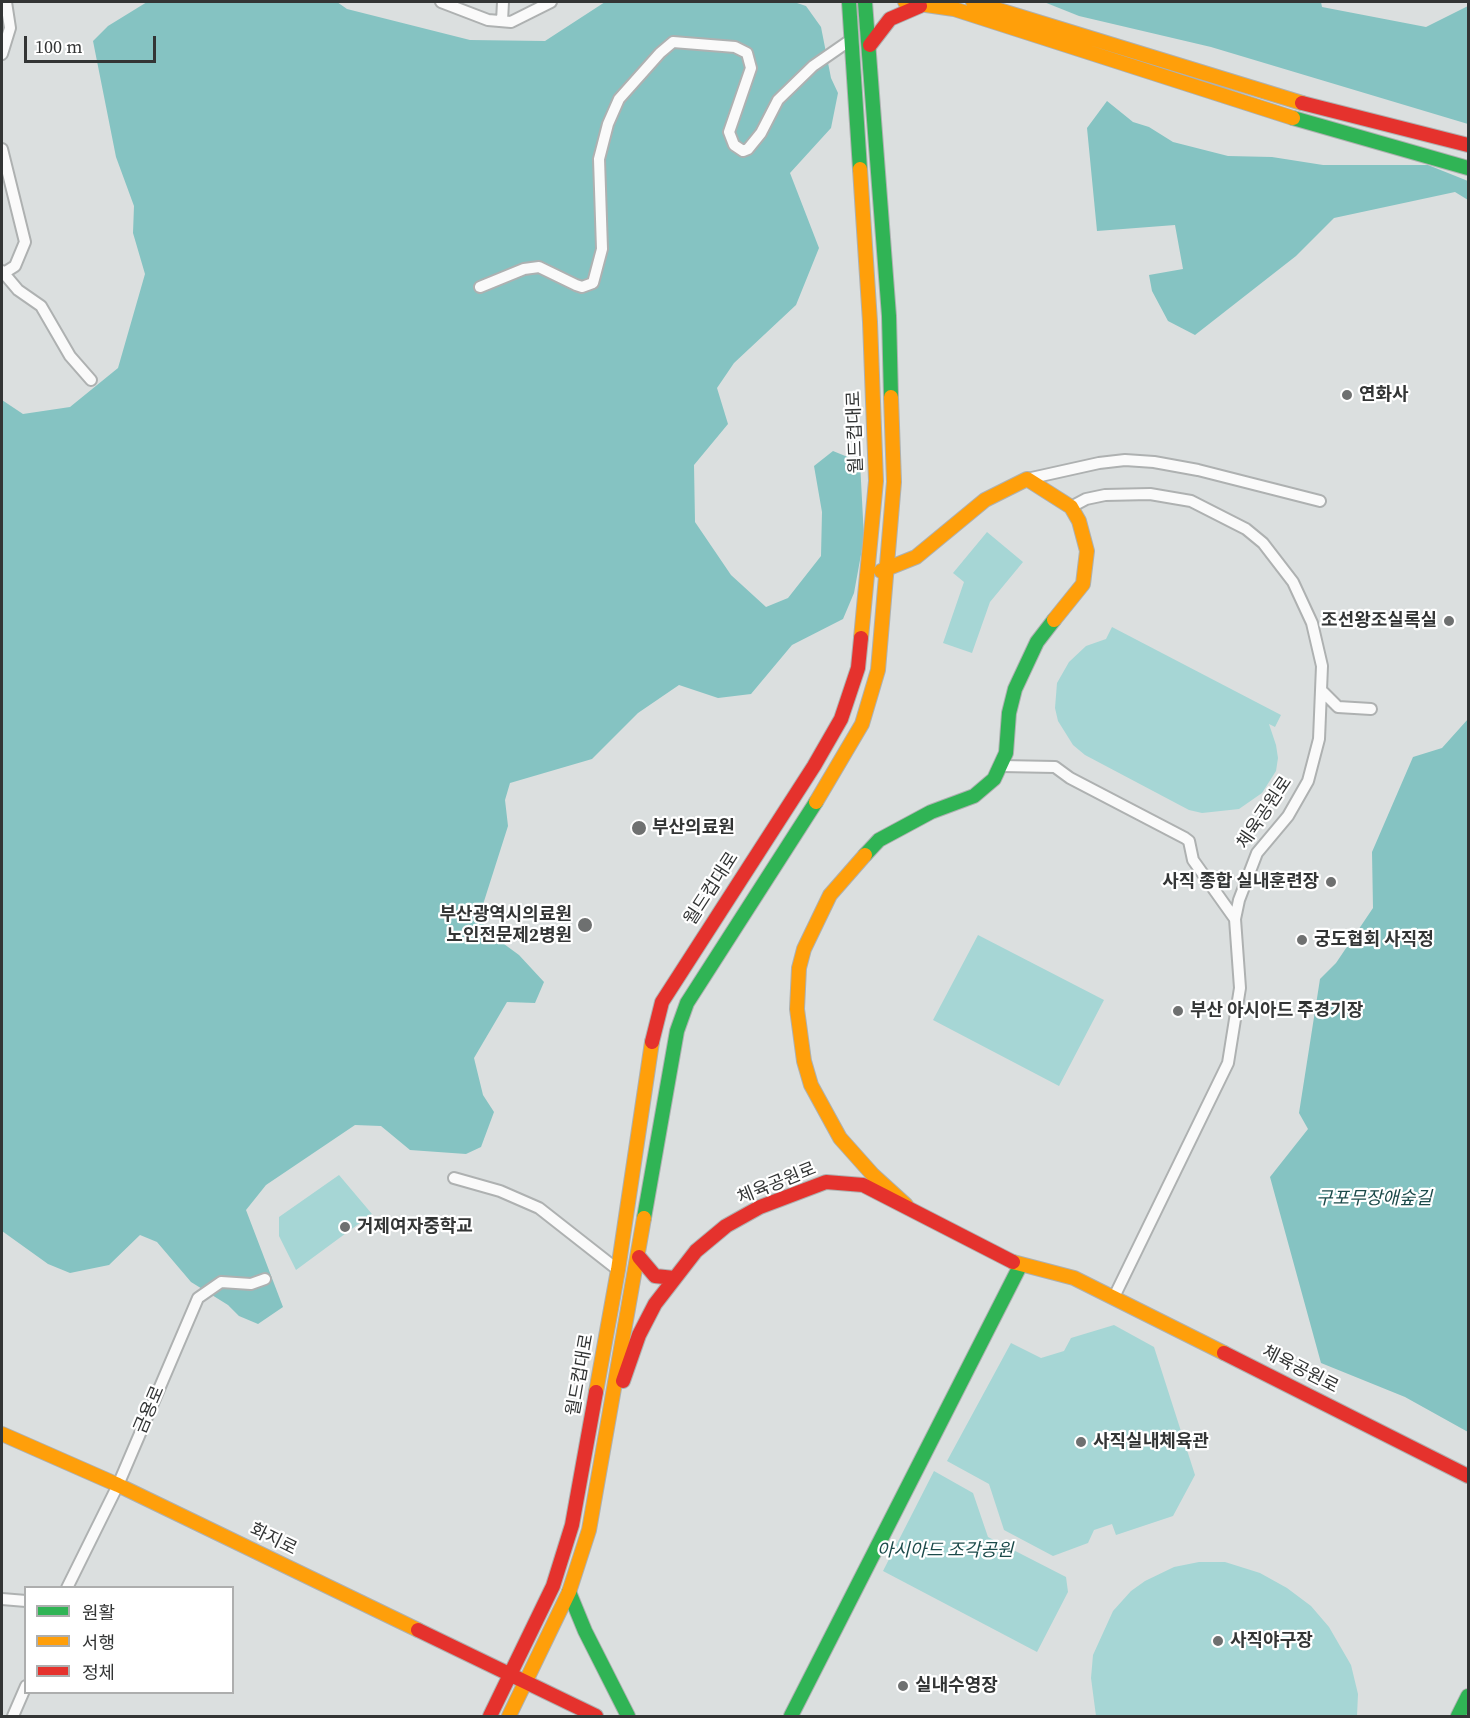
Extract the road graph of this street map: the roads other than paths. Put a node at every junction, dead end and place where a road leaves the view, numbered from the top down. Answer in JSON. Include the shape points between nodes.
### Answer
{"nodes":[{"id":1,"x":6,"y":2,"type":"edge"},
{"id":2,"x":441,"y":2,"type":"edge"},
{"id":3,"x":503,"y":2,"type":"edge"},
{"id":4,"x":551,"y":2,"type":"edge"},
{"id":5,"x":849,"y":2,"type":"edge"},
{"id":6,"x":865,"y":2,"type":"edge"},
{"id":7,"x":905,"y":2,"type":"edge"},
{"id":8,"x":973,"y":2,"type":"edge"},
{"id":9,"x":928,"y":5,"type":"junction"},
{"id":10,"x":502,"y":21,"type":"junction"},
{"id":11,"x":852,"y":39,"type":"junction"},
{"id":12,"x":870,"y":45,"type":"junction"},
{"id":13,"x":2,"y":54,"type":"edge"},
{"id":14,"x":1468,"y":145,"type":"edge"},
{"id":15,"x":2,"y":149,"type":"edge"},
{"id":16,"x":1468,"y":168,"type":"edge"},
{"id":17,"x":3,"y":272,"type":"edge"},
{"id":18,"x":480,"y":287,"type":"dead end"},
{"id":19,"x":91,"y":380,"type":"dead end"},
{"id":20,"x":1027,"y":478,"type":"junction"},
{"id":21,"x":1320,"y":501,"type":"dead end"},
{"id":22,"x":1071,"y":507,"type":"junction"},
{"id":23,"x":888,"y":569,"type":"junction"},
{"id":24,"x":868,"y":573,"type":"junction"},
{"id":25,"x":1323,"y":692,"type":"junction"},
{"id":26,"x":1371,"y":709,"type":"dead end"},
{"id":27,"x":1001,"y":766,"type":"junction"},
{"id":28,"x":1235,"y":919,"type":"junction"},
{"id":29,"x":454,"y":1178,"type":"dead end"},
{"id":30,"x":906,"y":1205,"type":"junction"},
{"id":31,"x":639,"y":1257,"type":"junction"},
{"id":32,"x":1020,"y":1266,"type":"junction"},
{"id":33,"x":618,"y":1270,"type":"junction"},
{"id":34,"x":674,"y":1278,"type":"junction"},
{"id":35,"x":265,"y":1280,"type":"dead end"},
{"id":36,"x":1114,"y":1297,"type":"junction"},
{"id":37,"x":610,"y":1414,"type":"junction"},
{"id":38,"x":2,"y":1434,"type":"edge"},
{"id":39,"x":1468,"y":1476,"type":"edge"},
{"id":40,"x":118,"y":1485,"type":"junction"},
{"id":41,"x":68,"y":1586,"type":"edge"},
{"id":42,"x":569,"y":1592,"type":"junction"},
{"id":43,"x":2,"y":1599,"type":"edge"},
{"id":44,"x":24,"y":1601,"type":"edge"},
{"id":45,"x":510,"y":1675,"type":"junction"},
{"id":46,"x":526,"y":1683,"type":"junction"},
{"id":47,"x":24,"y":1691,"type":"edge"},
{"id":48,"x":1468,"y":1696,"type":"edge"},
{"id":49,"x":13,"y":1716,"type":"edge"},
{"id":50,"x":490,"y":1716,"type":"edge"},
{"id":51,"x":510,"y":1716,"type":"edge"},
{"id":52,"x":596,"y":1716,"type":"edge"},
{"id":53,"x":628,"y":1716,"type":"edge"},
{"id":54,"x":791,"y":1716,"type":"edge"},
{"id":55,"x":1458,"y":1716,"type":"edge"}],
"edges":[{"from":1,"to":13,"type":"street","via":[[10,28]]},
{"from":2,"to":10,"type":"street","via":[[488,20]]},
{"from":3,"to":10,"type":"street"},
{"from":4,"to":10,"type":"street","via":[[511,22]]},
{"from":5,"to":11,"type":"main road","name":"월드컵대로"},
{"from":6,"to":12,"type":"main road","name":"월드컵대로"},
{"from":7,"to":9,"type":"main road"},
{"from":8,"to":14,"type":"main road","via":[[1322,109]]},
{"from":9,"to":12,"type":"main road","via":[[910,8],[890,19]]},
{"from":9,"to":16,"type":"main road","via":[[954,9],[1312,124]]},
{"from":11,"to":18,"type":"street","via":[[813,66],[778,100],[761,132],[743,151],[734,145],[729,132],[751,68],[747,53],[735,47],[673,42],[619,99],[608,124],[599,159],[603,249],[593,283],[582,287],[539,267]]},
{"from":11,"to":24,"type":"main road","name":"월드컵대로","via":[[876,482]]},
{"from":12,"to":23,"type":"main road","name":"월드컵대로","via":[[889,328],[894,482]]},
{"from":15,"to":17,"type":"street","via":[[26,242],[15,266]]},
{"from":17,"to":19,"type":"street","via":[[18,290],[41,306],[70,356]]},
{"from":20,"to":21,"type":"street","via":[[1099,463],[1154,462]]},
{"from":20,"to":22,"type":"main road"},
{"from":20,"to":23,"type":"main road","via":[[985,500],[916,557]]},
{"from":22,"to":25,"type":"street","name":"체육공원로","via":[[1105,495],[1150,494],[1191,501],[1245,529],[1278,561],[1303,600],[1319,643]]},
{"from":22,"to":27,"type":"main road","via":[[1084,535],[1087,568],[1083,584],[1049,625],[1025,663],[1009,713],[1006,753]]},
{"from":23,"to":24,"type":"main road"},
{"from":23,"to":31,"type":"main road","name":"월드컵대로","via":[[878,670],[862,724],[708,968],[677,1031]]},
{"from":24,"to":33,"type":"main road","name":"월드컵대로","via":[[858,668],[841,719],[662,1002],[655,1022]]},
{"from":25,"to":26,"type":"street","via":[[1338,707]]},
{"from":25,"to":28,"type":"street","name":"체육공원로","via":[[1319,739],[1308,781],[1288,816],[1257,853]]},
{"from":27,"to":28,"type":"street","via":[[1054,767],[1185,838],[1193,861]]},
{"from":27,"to":30,"type":"main road","via":[[990,784],[974,796],[931,812],[879,840],[830,895],[799,968],[799,1034],[811,1084],[840,1138]]},
{"from":28,"to":36,"type":"street","name":"체육공원로","via":[[1240,988],[1228,1063]]},
{"from":29,"to":33,"type":"street","via":[[500,1191],[539,1208]]},
{"from":30,"to":32,"type":"main road","name":"체육공원로"},
{"from":30,"to":34,"type":"main road","name":"체육공원로","via":[[863,1185],[826,1182],[760,1207],[726,1226],[696,1251]]},
{"from":31,"to":34,"type":"main road","via":[[656,1276]]},
{"from":31,"to":37,"type":"main road","name":"월드컵대로"},
{"from":32,"to":36,"type":"main road","name":"체육공원로","via":[[1074,1278]]},
{"from":32,"to":54,"type":"main road"},
{"from":33,"to":45,"type":"main road","name":"월드컵대로","via":[[573,1525],[553,1586]]},
{"from":34,"to":37,"type":"main road","name":"체육공원로","via":[[639,1335]]},
{"from":35,"to":40,"type":"street","name":"금용로","via":[[251,1284],[221,1282],[198,1298]]},
{"from":36,"to":39,"type":"main road","name":"체육공원로"},
{"from":37,"to":42,"type":"main road","name":"월드컵대로","via":[[589,1530]]},
{"from":38,"to":40,"type":"main road","name":"화지로"},
{"from":40,"to":41,"type":"street","name":"금용로"},
{"from":40,"to":45,"type":"main road","name":"화지로"},
{"from":42,"to":46,"type":"main road","name":"월드컵대로"},
{"from":42,"to":53,"type":"main road"},
{"from":43,"to":44,"type":"street"},
{"from":45,"to":46,"type":"main road","name":"화지로"},
{"from":45,"to":50,"type":"main road","name":"월드컵대로"},
{"from":46,"to":51,"type":"main road","name":"월드컵대로"},
{"from":46,"to":52,"type":"main road","name":"화지로"},
{"from":47,"to":49,"type":"street"},
{"from":48,"to":55,"type":"main road"}]}
